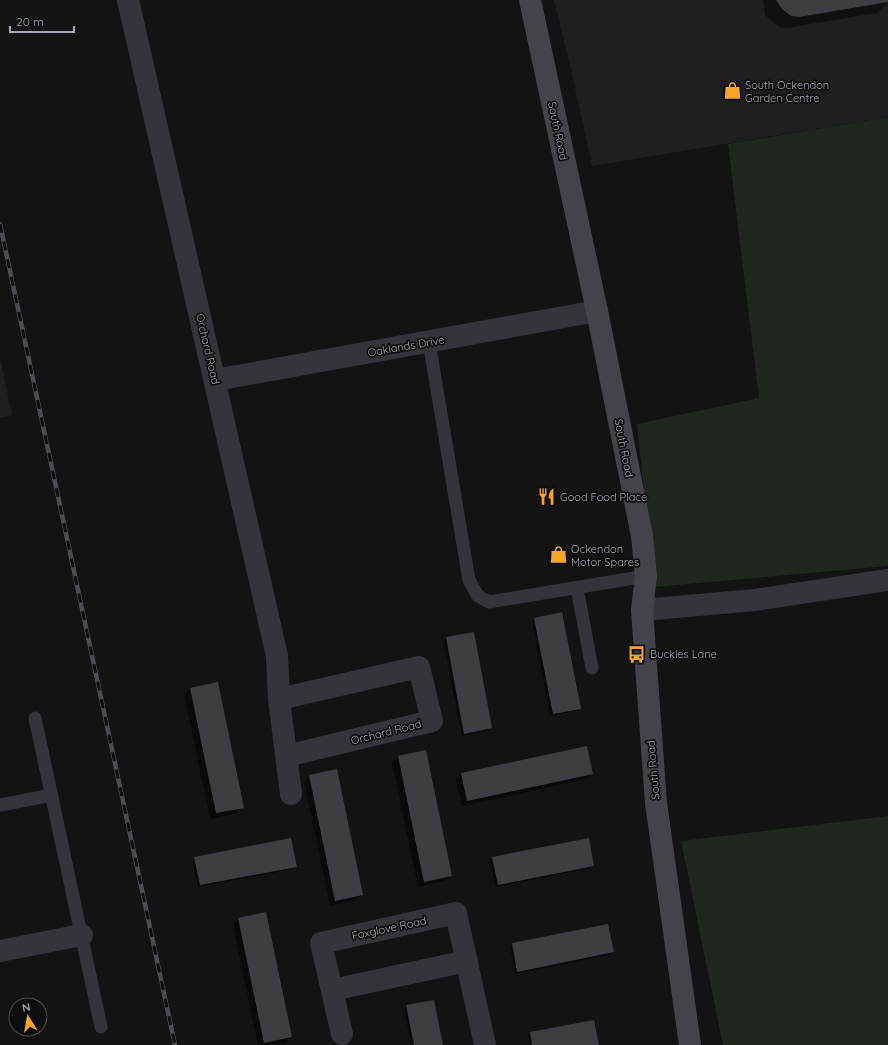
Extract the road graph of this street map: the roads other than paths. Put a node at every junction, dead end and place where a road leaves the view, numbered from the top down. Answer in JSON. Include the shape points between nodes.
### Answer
{"nodes":[{"id":1,"x":128,"y":0,"type":"edge"},
{"id":2,"x":530,"y":0,"type":"edge"},
{"id":3,"x":597,"y":311,"type":"junction"},
{"id":4,"x":428,"y":342,"type":"junction"},
{"id":5,"x":215,"y":380,"type":"junction"},
{"id":6,"x":646,"y":576,"type":"junction"},
{"id":7,"x":888,"y":580,"type":"edge"},
{"id":8,"x":577,"y":588,"type":"junction"},
{"id":9,"x":642,"y":610,"type":"junction"},
{"id":10,"x":592,"y":668,"type":"dead end"},
{"id":11,"x":279,"y":699,"type":"junction"},
{"id":12,"x":35,"y":718,"type":"dead end"},
{"id":13,"x":286,"y":756,"type":"junction"},
{"id":14,"x":290,"y":794,"type":"dead end"},
{"id":15,"x":52,"y":795,"type":"junction"},
{"id":16,"x":0,"y":805,"type":"edge"},
{"id":17,"x":82,"y":935,"type":"junction"},
{"id":18,"x":0,"y":951,"type":"edge"},
{"id":19,"x":467,"y":961,"type":"junction"},
{"id":20,"x":332,"y":990,"type":"junction"},
{"id":21,"x":101,"y":1027,"type":"dead end"},
{"id":22,"x":342,"y":1034,"type":"dead end"},
{"id":23,"x":485,"y":1045,"type":"edge"},
{"id":24,"x":690,"y":1045,"type":"edge"}],
"edges":[{"from":1,"to":5,"type":"street","name":"Orchard Road"},
{"from":2,"to":3,"type":"main road","name":"South Road"},
{"from":3,"to":4,"type":"street","name":"Oaklands Drive"},
{"from":3,"to":6,"type":"main road","name":"South Road","via":[[642,536]]},
{"from":4,"to":5,"type":"street","name":"Oaklands Drive"},
{"from":4,"to":8,"type":"lane","via":[[470,580],[478,596],[489,602]]},
{"from":5,"to":11,"type":"street","name":"Orchard Road","via":[[277,656]]},
{"from":6,"to":8,"type":"lane"},
{"from":6,"to":9,"type":"main road","name":"South Road"},
{"from":7,"to":9,"type":"street","via":[[755,600]]},
{"from":8,"to":10,"type":"lane"},
{"from":9,"to":24,"type":"main road","name":"South Road","via":[[656,803]]},
{"from":11,"to":13,"type":"street","name":"Orchard Road"},
{"from":11,"to":13,"type":"street","name":"Orchard Road","via":[[419,667],[432,721]]},
{"from":12,"to":15,"type":"lane"},
{"from":13,"to":14,"type":"street","name":"Orchard Road"},
{"from":15,"to":16,"type":"lane"},
{"from":15,"to":17,"type":"lane"},
{"from":17,"to":18,"type":"street"},
{"from":17,"to":21,"type":"lane"},
{"from":19,"to":20,"type":"street"},
{"from":19,"to":20,"type":"street","name":"Foxglove Road","via":[[456,913],[321,943]]},
{"from":19,"to":23,"type":"street","name":"Foxglove Road"},
{"from":20,"to":22,"type":"street","name":"Foxglove Road"}]}
